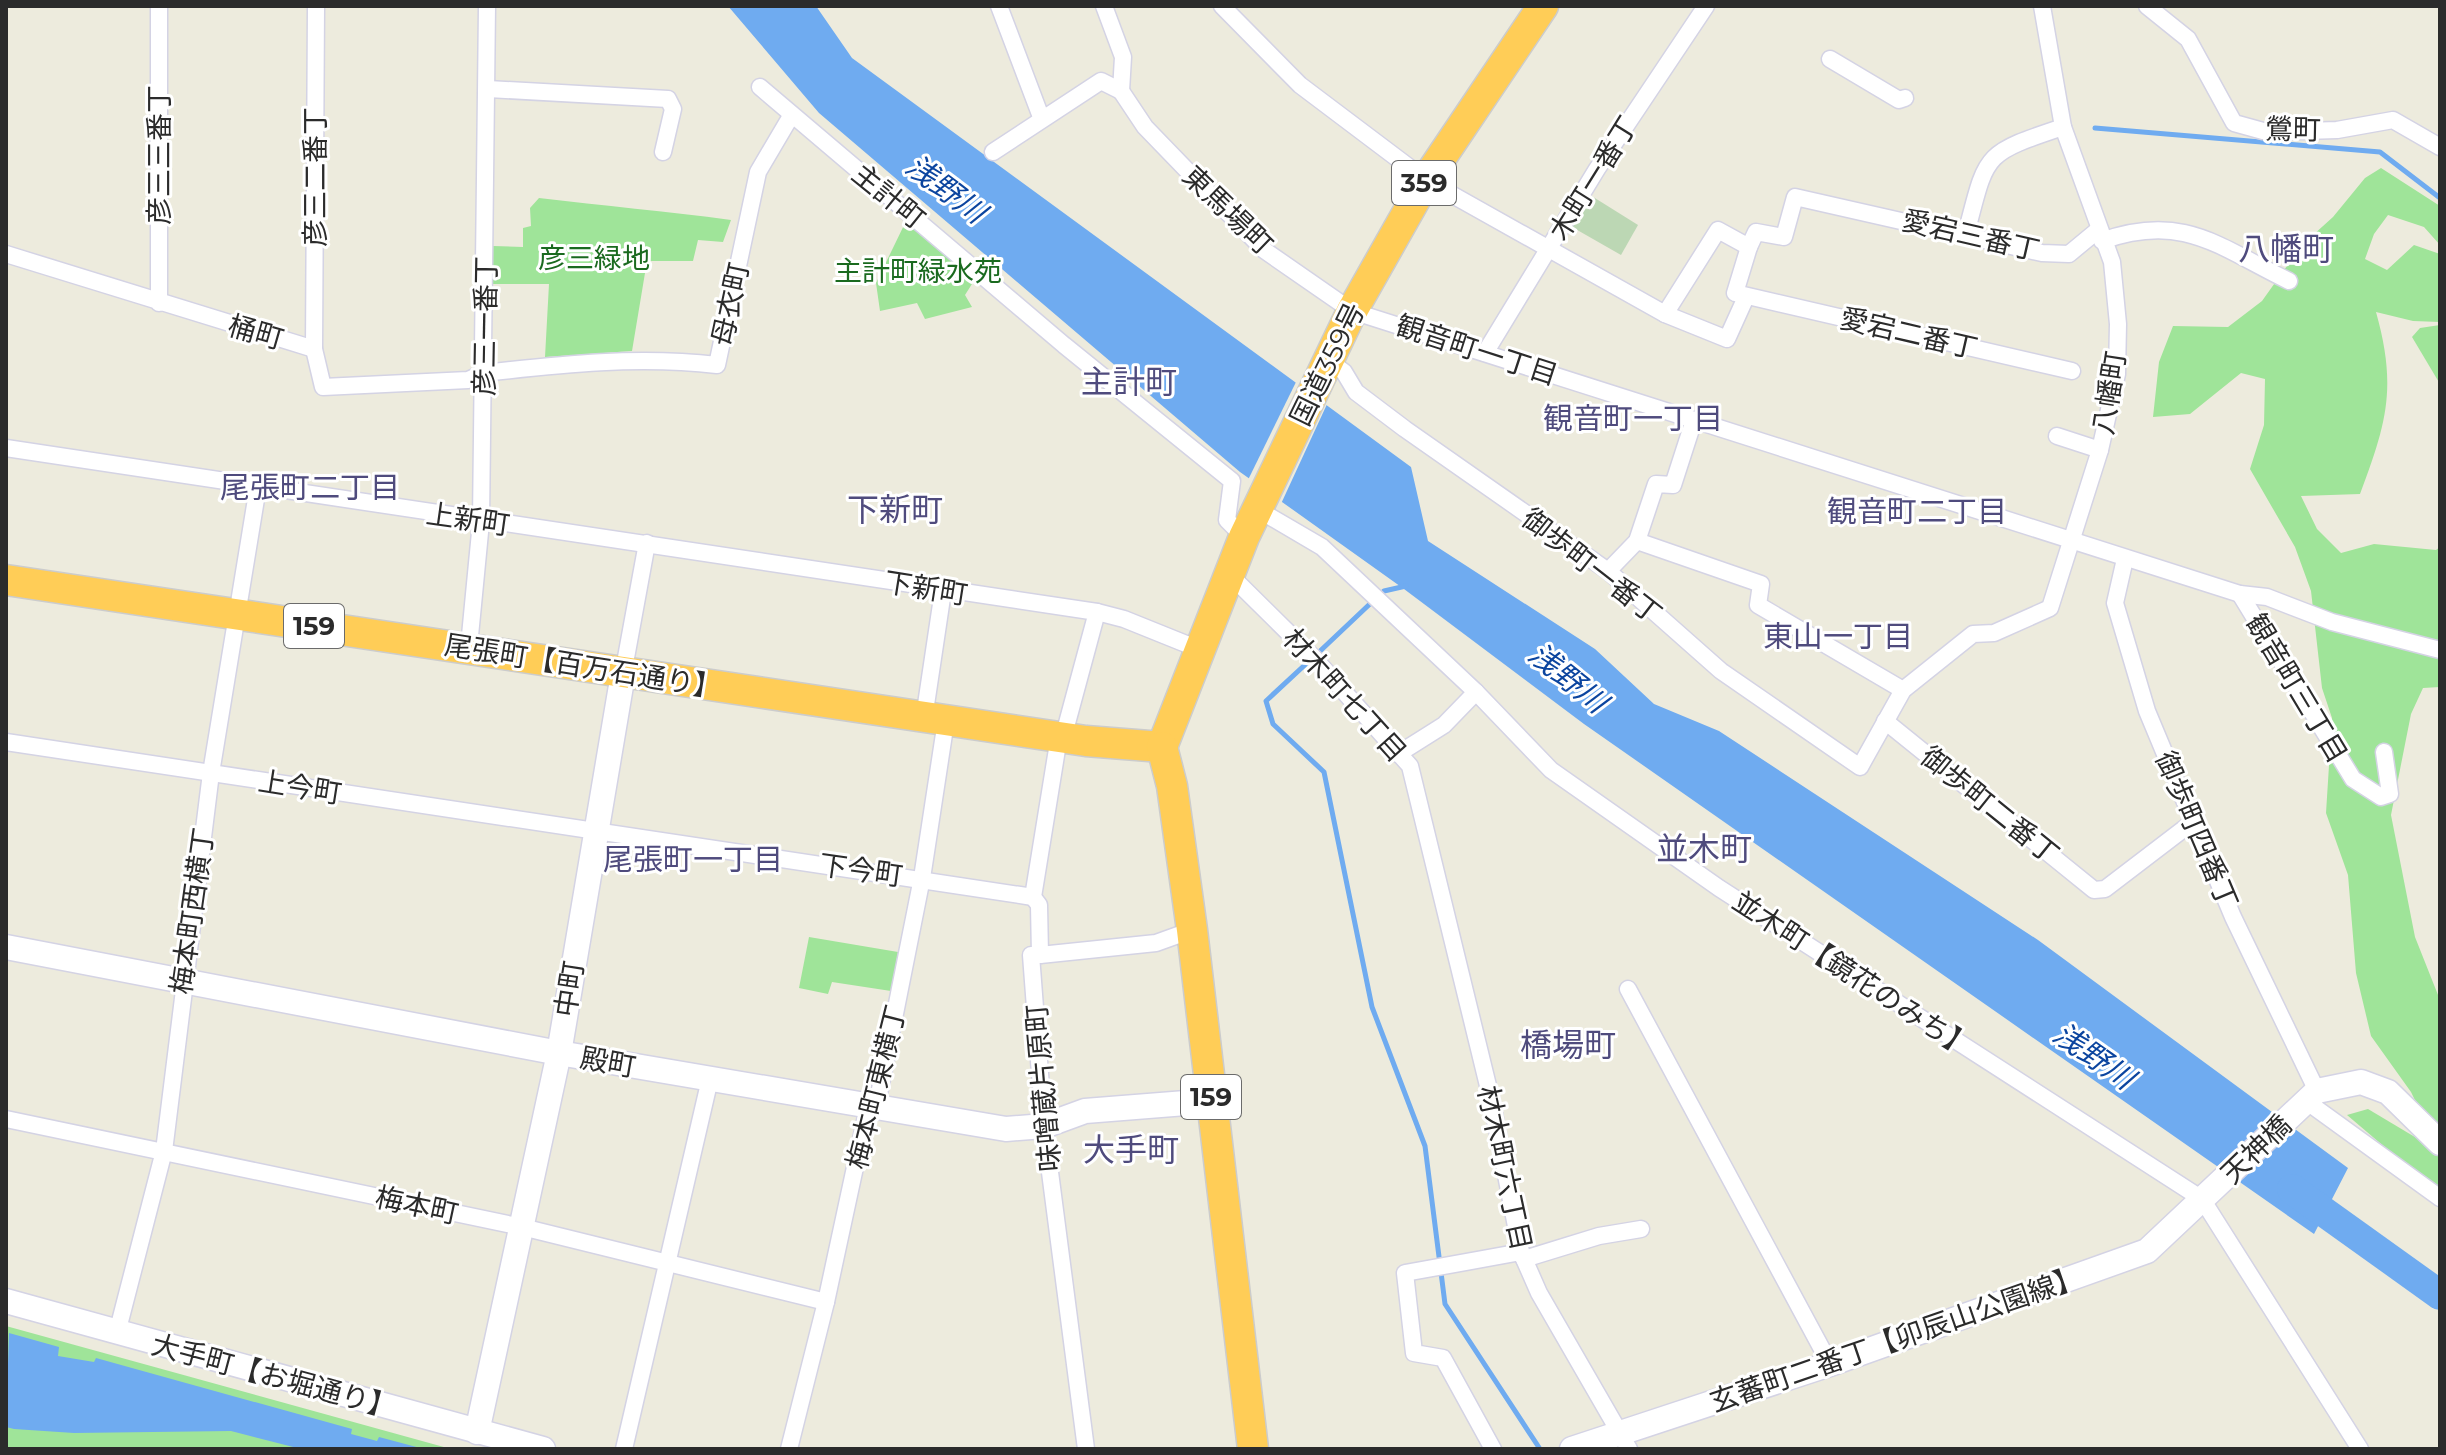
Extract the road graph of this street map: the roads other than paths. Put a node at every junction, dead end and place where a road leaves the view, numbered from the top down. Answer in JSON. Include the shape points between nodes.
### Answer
{"nodes":[{"id":1,"x":159,"y":6,"type":"edge"},
{"id":2,"x":316,"y":6,"type":"edge"},
{"id":3,"x":487,"y":6,"type":"edge"},
{"id":4,"x":999,"y":6,"type":"edge"},
{"id":5,"x":1104,"y":6,"type":"edge"},
{"id":6,"x":1222,"y":6,"type":"edge"},
{"id":7,"x":1543,"y":6,"type":"edge"},
{"id":8,"x":1706,"y":6,"type":"edge"},
{"id":9,"x":2042,"y":6,"type":"edge"},
{"id":10,"x":2147,"y":6,"type":"edge"},
{"id":11,"x":1830,"y":59,"type":"dead end"},
{"id":12,"x":760,"y":87,"type":"dead end"},
{"id":13,"x":488,"y":89,"type":"junction"},
{"id":14,"x":1121,"y":91,"type":"junction"},
{"id":15,"x":1905,"y":98,"type":"dead end"},
{"id":16,"x":791,"y":116,"type":"junction"},
{"id":17,"x":1041,"y":117,"type":"junction"},
{"id":18,"x":2063,"y":127,"type":"junction"},
{"id":19,"x":2440,"y":147,"type":"edge"},
{"id":20,"x":663,"y":152,"type":"dead end"},
{"id":21,"x":993,"y":152,"type":"dead end"},
{"id":22,"x":1426,"y":180,"type":"junction"},
{"id":23,"x":1966,"y":234,"type":"junction"},
{"id":24,"x":2100,"y":236,"type":"junction"},
{"id":25,"x":1749,"y":247,"type":"junction"},
{"id":26,"x":1549,"y":251,"type":"junction"},
{"id":27,"x":6,"y":254,"type":"edge"},
{"id":28,"x":2289,"y":281,"type":"dead end"},
{"id":29,"x":1746,"y":297,"type":"junction"},
{"id":30,"x":159,"y":303,"type":"junction"},
{"id":31,"x":1352,"y":311,"type":"junction"},
{"id":32,"x":1665,"y":314,"type":"junction"},
{"id":33,"x":314,"y":349,"type":"junction"},
{"id":34,"x":1485,"y":353,"type":"junction"},
{"id":35,"x":1326,"y":367,"type":"junction"},
{"id":36,"x":2072,"y":371,"type":"dead end"},
{"id":37,"x":484,"y":373,"type":"junction"},
{"id":38,"x":1694,"y":420,"type":"junction"},
{"id":39,"x":2057,"y":436,"type":"dead end"},
{"id":40,"x":6,"y":448,"type":"edge"},
{"id":41,"x":2100,"y":450,"type":"junction"},
{"id":42,"x":258,"y":487,"type":"junction"},
{"id":43,"x":1261,"y":502,"type":"junction"},
{"id":44,"x":481,"y":522,"type":"junction"},
{"id":45,"x":1235,"y":529,"type":"junction"},
{"id":46,"x":1637,"y":541,"type":"junction"},
{"id":47,"x":2070,"y":542,"type":"junction"},
{"id":48,"x":647,"y":543,"type":"junction"},
{"id":49,"x":2125,"y":559,"type":"junction"},
{"id":50,"x":1608,"y":571,"type":"junction"},
{"id":51,"x":1229,"y":574,"type":"junction"},
{"id":52,"x":6,"y":580,"type":"edge"},
{"id":53,"x":943,"y":591,"type":"junction"},
{"id":54,"x":2240,"y":594,"type":"junction"},
{"id":55,"x":1097,"y":612,"type":"junction"},
{"id":56,"x":239,"y":616,"type":"junction"},
{"id":57,"x":469,"y":646,"type":"junction"},
{"id":58,"x":1201,"y":650,"type":"junction"},
{"id":59,"x":2440,"y":650,"type":"edge"},
{"id":60,"x":623,"y":674,"type":"junction"},
{"id":61,"x":1903,"y":690,"type":"junction"},
{"id":62,"x":1476,"y":692,"type":"junction"},
{"id":63,"x":935,"y":719,"type":"junction"},
{"id":64,"x":1885,"y":721,"type":"junction"},
{"id":65,"x":1061,"y":738,"type":"junction"},
{"id":66,"x":6,"y":742,"type":"edge"},
{"id":67,"x":1162,"y":747,"type":"junction"},
{"id":68,"x":2384,"y":752,"type":"dead end"},
{"id":69,"x":1398,"y":754,"type":"junction"},
{"id":70,"x":211,"y":773,"type":"junction"},
{"id":71,"x":2194,"y":821,"type":"junction"},
{"id":72,"x":595,"y":832,"type":"junction"},
{"id":73,"x":922,"y":878,"type":"junction"},
{"id":74,"x":1033,"y":897,"type":"junction"},
{"id":75,"x":1192,"y":930,"type":"junction"},
{"id":76,"x":6,"y":947,"type":"edge"},
{"id":77,"x":1040,"y":955,"type":"junction"},
{"id":78,"x":1461,"y":975,"type":"joint"},
{"id":79,"x":182,"y":983,"type":"junction"},
{"id":80,"x":1628,"y":989,"type":"dead end"},
{"id":81,"x":559,"y":1053,"type":"junction"},
{"id":82,"x":710,"y":1079,"type":"junction"},
{"id":83,"x":1211,"y":1101,"type":"junction"},
{"id":84,"x":2306,"y":1101,"type":"junction"},
{"id":85,"x":868,"y":1107,"type":"junction"},
{"id":86,"x":6,"y":1119,"type":"edge"},
{"id":87,"x":1044,"y":1126,"type":"junction"},
{"id":88,"x":2440,"y":1143,"type":"edge"},
{"id":89,"x":164,"y":1151,"type":"junction"},
{"id":90,"x":2209,"y":1194,"type":"junction"},
{"id":91,"x":2440,"y":1198,"type":"edge"},
{"id":92,"x":522,"y":1227,"type":"junction"},
{"id":93,"x":1641,"y":1229,"type":"dead end"},
{"id":94,"x":1522,"y":1255,"type":"junction"},
{"id":95,"x":668,"y":1265,"type":"junction"},
{"id":96,"x":6,"y":1301,"type":"edge"},
{"id":97,"x":826,"y":1302,"type":"junction"},
{"id":98,"x":117,"y":1333,"type":"junction"},
{"id":99,"x":1830,"y":1364,"type":"junction"},
{"id":100,"x":477,"y":1432,"type":"junction"},
{"id":101,"x":1624,"y":1442,"type":"edge"},
{"id":102,"x":543,"y":1449,"type":"edge"},
{"id":103,"x":624,"y":1449,"type":"edge"},
{"id":104,"x":789,"y":1449,"type":"edge"},
{"id":105,"x":1086,"y":1449,"type":"edge"},
{"id":106,"x":1253,"y":1449,"type":"edge"},
{"id":107,"x":1493,"y":1449,"type":"edge"},
{"id":108,"x":1572,"y":1449,"type":"edge"},
{"id":109,"x":2360,"y":1449,"type":"edge"}],
"edges":[{"from":1,"to":30,"type":"street","name":"彦三三番丁"},
{"from":2,"to":33,"type":"street","name":"彦三二番丁"},
{"from":3,"to":13,"type":"street","name":"彦三一番丁"},
{"from":4,"to":17,"type":"street"},
{"from":5,"to":14,"type":"street","via":[[1123,57]]},
{"from":6,"to":22,"type":"street","via":[[1300,85]]},
{"from":7,"to":22,"type":"highway","name":"国道359号","number":"359"},
{"from":8,"to":26,"type":"street","name":"木町一番丁"},
{"from":9,"to":18,"type":"street","name":"八幡町"},
{"from":10,"to":19,"type":"street","name":"鶯町","via":[[2188,39],[2234,123],[2263,131],[2305,131],[2393,120]]},
{"from":11,"to":15,"type":"street","via":[[1899,100]]},
{"from":12,"to":16,"type":"street","name":"主計町"},
{"from":13,"to":20,"type":"street","via":[[668,99],[673,109]]},
{"from":13,"to":37,"type":"street","name":"彦三一番丁"},
{"from":14,"to":17,"type":"street","via":[[1101,81]]},
{"from":14,"to":31,"type":"street","name":"東馬場町","via":[[1145,127],[1264,250]]},
{"from":16,"to":37,"type":"street","name":"母衣町","via":[[758,172],[717,365],[600,360]]},
{"from":16,"to":45,"type":"street","name":"主計町","via":[[1232,481]]},
{"from":17,"to":21,"type":"street"},
{"from":18,"to":23,"type":"street","via":[[2005,147],[1983,170]]},
{"from":18,"to":24,"type":"street","name":"八幡町"},
{"from":22,"to":26,"type":"street"},
{"from":22,"to":31,"type":"highway","name":"国道359号","number":"359"},
{"from":23,"to":24,"type":"street","name":"愛宕三番丁","via":[[2062,255]]},
{"from":23,"to":25,"type":"street","name":"愛宕三番丁","via":[[1795,197],[1784,237],[1756,232]]},
{"from":24,"to":28,"type":"street","via":[[2154,228],[2184,230]]},
{"from":24,"to":41,"type":"street","name":"八幡町","via":[[2112,262],[2118,324],[2117,374]]},
{"from":25,"to":29,"type":"street","via":[[1735,293]]},
{"from":25,"to":32,"type":"street","via":[[1718,230]]},
{"from":26,"to":32,"type":"street"},
{"from":26,"to":34,"type":"street","name":"木町一番丁"},
{"from":27,"to":30,"type":"street","name":"桶町"},
{"from":29,"to":32,"type":"street","via":[[1727,339]]},
{"from":29,"to":36,"type":"street","name":"愛宕二番丁"},
{"from":30,"to":33,"type":"street","name":"桶町"},
{"from":31,"to":34,"type":"street","name":"観音町一丁目"},
{"from":31,"to":35,"type":"highway","name":"国道359号","number":"359"},
{"from":33,"to":37,"type":"street","name":"桶町","via":[[323,387],[468,380]]},
{"from":34,"to":38,"type":"street","name":"観音町一丁目"},
{"from":35,"to":43,"type":"highway","name":"国道359号","number":"359"},
{"from":35,"to":50,"type":"street","name":"御歩町一番丁","via":[[1344,372],[1356,392],[1405,429]]},
{"from":37,"to":44,"type":"street","name":"彦三一番丁"},
{"from":38,"to":46,"type":"street","via":[[1673,485],[1656,484]]},
{"from":38,"to":47,"type":"street"},
{"from":39,"to":41,"type":"street"},
{"from":40,"to":42,"type":"street","name":"上新町"},
{"from":41,"to":47,"type":"street","name":"八幡町"},
{"from":42,"to":44,"type":"street","name":"上新町"},
{"from":42,"to":56,"type":"street","name":"梅本町西横丁"},
{"from":43,"to":45,"type":"highway","name":"国道359号","number":"359"},
{"from":43,"to":62,"type":"street","name":"並木町【鏡花のみち】","via":[[1322,547]]},
{"from":44,"to":48,"type":"street","name":"上新町"},
{"from":44,"to":57,"type":"street","name":"彦三一番丁"},
{"from":45,"to":51,"type":"highway","name":"国道359号","number":"359"},
{"from":46,"to":50,"type":"street"},
{"from":46,"to":61,"type":"street","via":[[1761,584],[1758,605]]},
{"from":47,"to":49,"type":"street","name":"観音町三丁目"},
{"from":47,"to":61,"type":"street","name":"八幡町","via":[[2050,608],[1994,633],[1973,634]]},
{"from":48,"to":53,"type":"street","name":"下新町"},
{"from":48,"to":60,"type":"street","name":"中町"},
{"from":49,"to":54,"type":"street","name":"観音町三丁目"},
{"from":49,"to":71,"type":"street","name":"御歩町四番丁","via":[[2115,603],[2121,627],[2147,711]]},
{"from":50,"to":64,"type":"street","name":"御歩町一番丁","via":[[1721,671],[1860,767]]},
{"from":51,"to":58,"type":"highway","name":"国道359号","number":"359"},
{"from":51,"to":69,"type":"street","name":"材木町七丁目","via":[[1315,659]]},
{"from":52,"to":56,"type":"highway","name":"尾張町【百万石通り】","number":"159"},
{"from":53,"to":55,"type":"street","name":"下新町"},
{"from":53,"to":63,"type":"street","name":"梅本町東横丁"},
{"from":54,"to":59,"type":"street","via":[[2267,597],[2332,622]]},
{"from":54,"to":68,"type":"street","name":"観音町三丁目","via":[[2353,779],[2381,797],[2390,794]]},
{"from":55,"to":58,"type":"street","name":"下新町"},
{"from":55,"to":65,"type":"street","name":"味噌蔵片原町"},
{"from":56,"to":57,"type":"highway","name":"尾張町【百万石通り】","number":"159"},
{"from":56,"to":70,"type":"street","name":"梅本町西横丁"},
{"from":57,"to":60,"type":"highway","name":"尾張町【百万石通り】","number":"159"},
{"from":58,"to":67,"type":"highway","name":"国道359号","number":"359"},
{"from":60,"to":63,"type":"highway","name":"尾張町【百万石通り】","number":"159"},
{"from":60,"to":72,"type":"street","name":"中町"},
{"from":61,"to":64,"type":"street"},
{"from":62,"to":69,"type":"street","via":[[1444,725]]},
{"from":62,"to":90,"type":"street","name":"並木町【鏡花のみち】","via":[[1551,770],[1639,834]]},
{"from":63,"to":65,"type":"highway","name":"尾張町【百万石通り】","number":"159"},
{"from":63,"to":73,"type":"street","name":"梅本町東横丁"},
{"from":64,"to":71,"type":"street","name":"御歩町二番丁","via":[[2094,890],[2105,889]]},
{"from":65,"to":67,"type":"highway","name":"尾張町【百万石通り】","number":"159"},
{"from":65,"to":74,"type":"street","name":"味噌蔵片原町"},
{"from":66,"to":70,"type":"street","name":"上今町"},
{"from":67,"to":75,"type":"highway","number":"159"},
{"from":69,"to":78,"type":"street","name":"材木町七丁目","via":[[1410,766]]},
{"from":70,"to":72,"type":"street","name":"上今町"},
{"from":70,"to":79,"type":"street","name":"梅本町西横丁"},
{"from":71,"to":84,"type":"street","name":"御歩町四番丁"},
{"from":72,"to":73,"type":"street","name":"下今町"},
{"from":72,"to":81,"type":"street","name":"中町"},
{"from":73,"to":74,"type":"street","name":"下今町"},
{"from":73,"to":85,"type":"street","name":"梅本町東横丁","via":[[879,1094]]},
{"from":74,"to":77,"type":"street","name":"味噌蔵片原町","via":[[1039,905]]},
{"from":75,"to":77,"type":"street","via":[[1156,943]]},
{"from":75,"to":83,"type":"highway","number":"159"},
{"from":76,"to":79,"type":"street","name":"殿町"},
{"from":77,"to":87,"type":"street","name":"味噌蔵片原町","via":[[1031,955]]},
{"from":78,"to":94,"type":"street","name":"材木町六丁目"},
{"from":79,"to":81,"type":"street","name":"殿町"},
{"from":79,"to":89,"type":"street","name":"梅本町西横丁"},
{"from":80,"to":99,"type":"street"},
{"from":81,"to":82,"type":"street","name":"殿町"},
{"from":81,"to":92,"type":"street","name":"中町"},
{"from":82,"to":85,"type":"street","name":"殿町"},
{"from":82,"to":95,"type":"street"},
{"from":83,"to":87,"type":"street","name":"殿町","via":[[1085,1111]]},
{"from":83,"to":106,"type":"highway","number":"159"},
{"from":84,"to":88,"type":"street","via":[[2361,1082],[2388,1092]]},
{"from":84,"to":90,"type":"street","name":"天神橋"},
{"from":84,"to":91,"type":"street"},
{"from":85,"to":87,"type":"street","name":"殿町","via":[[1006,1129]]},
{"from":85,"to":97,"type":"street","name":"梅本町東横丁"},
{"from":86,"to":89,"type":"street","name":"梅本町"},
{"from":87,"to":105,"type":"street","name":"味噌蔵片原町"},
{"from":89,"to":92,"type":"street","name":"梅本町"},
{"from":89,"to":98,"type":"street","name":"梅本町西横丁"},
{"from":90,"to":99,"type":"street","name":"玄蕃町二番丁【卯辰山公園線】","via":[[2147,1251],[2123,1262]]},
{"from":90,"to":109,"type":"street","name":"並木町【鏡花のみち】"},
{"from":92,"to":95,"type":"street","name":"梅本町"},
{"from":92,"to":100,"type":"street","name":"中町"},
{"from":93,"to":94,"type":"street"},
{"from":94,"to":101,"type":"street","name":"材木町六丁目"},
{"from":94,"to":107,"type":"street","via":[[1405,1273],[1414,1353],[1443,1358]]},
{"from":95,"to":97,"type":"street","name":"梅本町"},
{"from":95,"to":103,"type":"street"},
{"from":96,"to":98,"type":"street","name":"大手町【お堀通り】"},
{"from":97,"to":104,"type":"street","name":"梅本町東横丁"},
{"from":98,"to":100,"type":"street","name":"大手町【お堀通り】"},
{"from":99,"to":101,"type":"street","name":"玄蕃町二番丁【卯辰山公園線】"},
{"from":100,"to":102,"type":"street","name":"大手町【お堀通り】"},
{"from":101,"to":108,"type":"street","name":"玄蕃町二番丁【卯辰山公園線】"}]}
